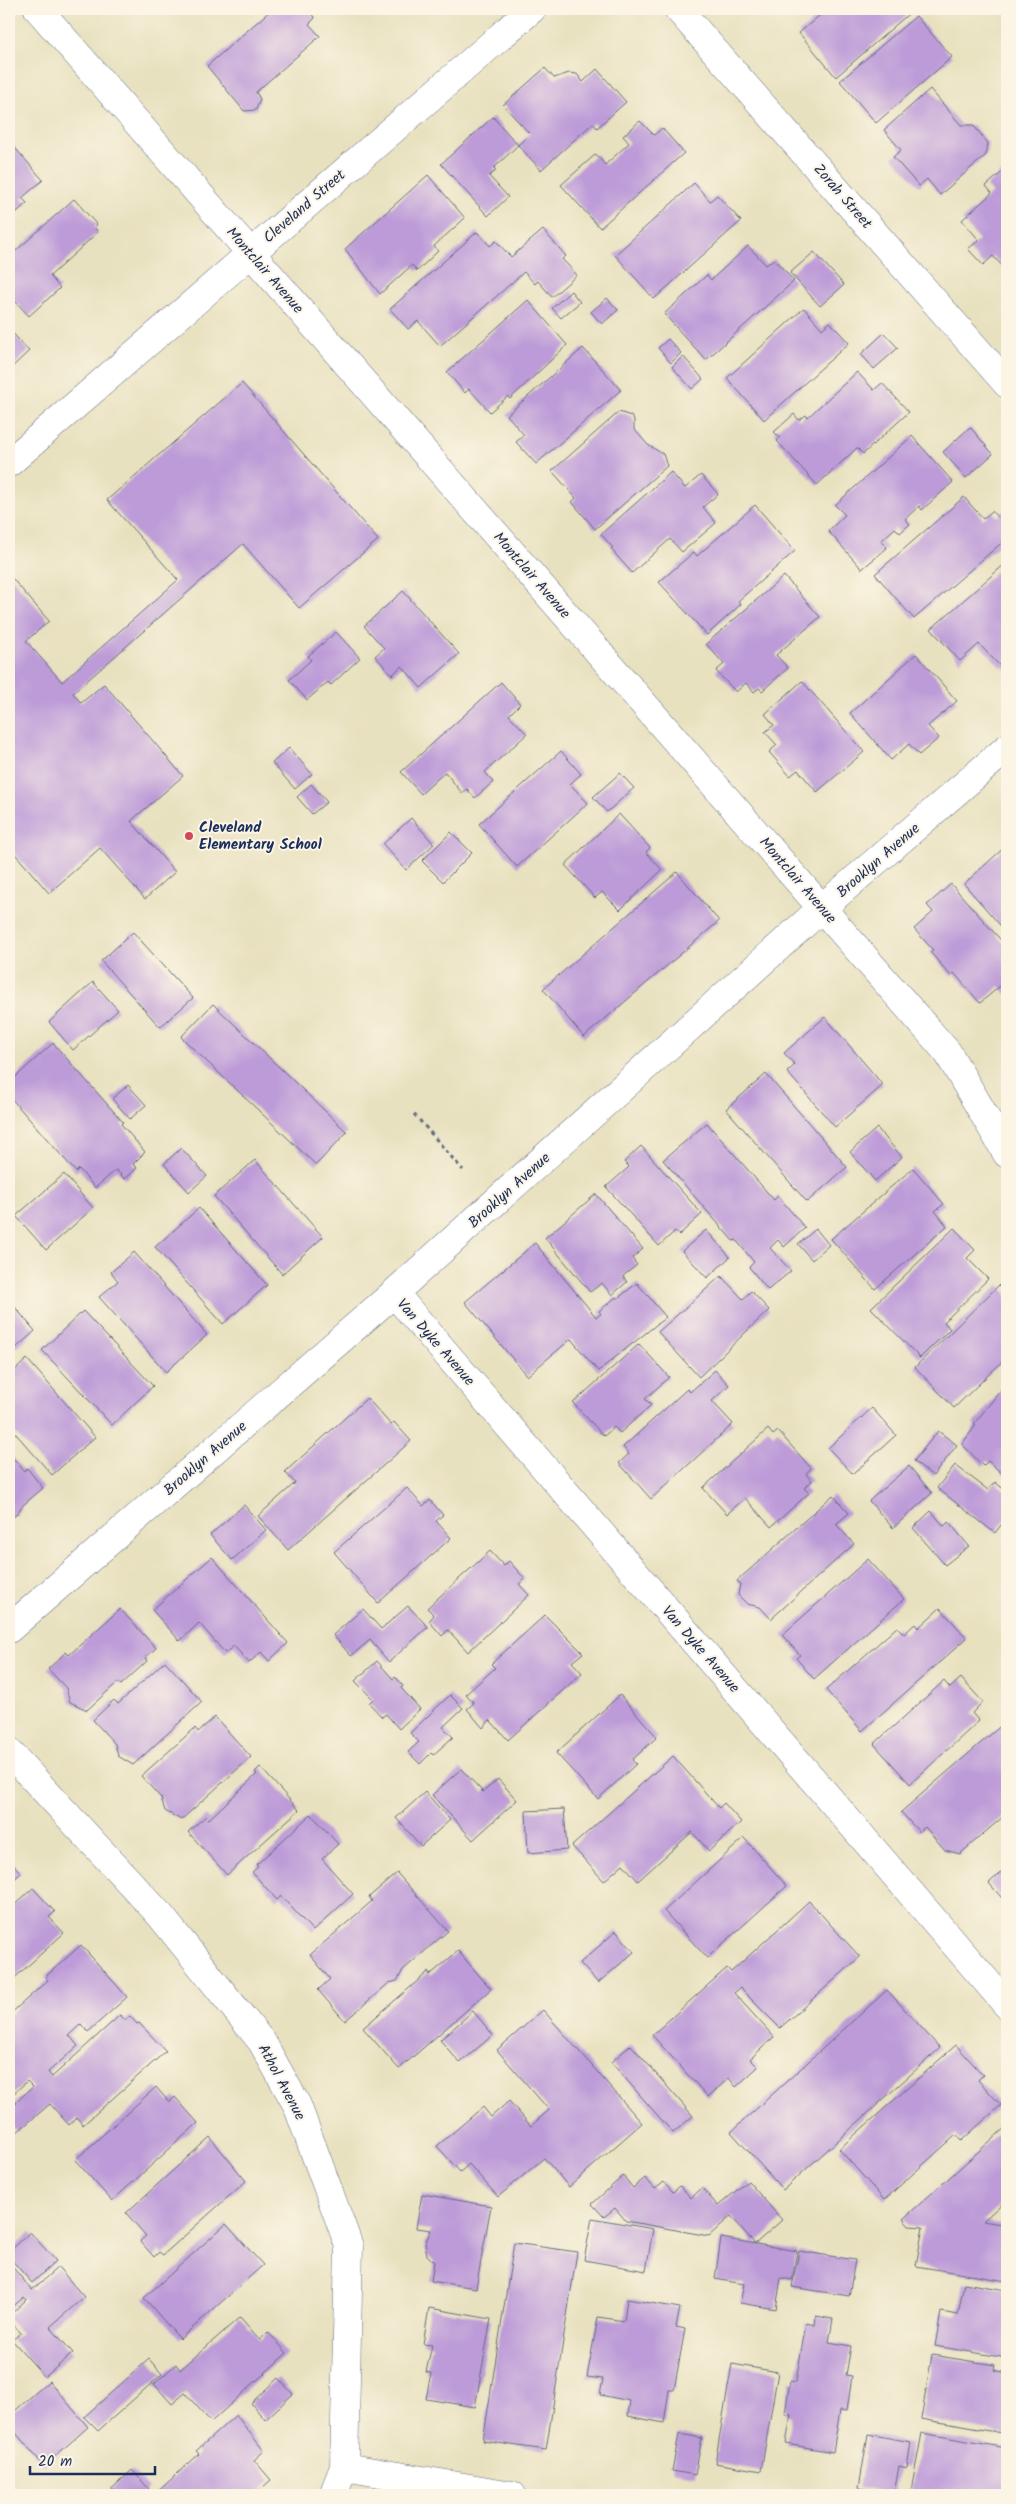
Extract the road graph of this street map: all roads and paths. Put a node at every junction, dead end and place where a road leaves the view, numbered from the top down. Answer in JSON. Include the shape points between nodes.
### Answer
{"nodes":[{"id":1,"x":38,"y":9,"type":"edge"},
{"id":2,"x":532,"y":9,"type":"edge"},
{"id":3,"x":678,"y":9,"type":"edge"},
{"id":4,"x":250,"y":252,"type":"junction"},
{"id":5,"x":1007,"y":384,"type":"edge"},
{"id":6,"x":9,"y":463,"type":"edge"},
{"id":7,"x":1007,"y":748,"type":"edge"},
{"id":8,"x":823,"y":907,"type":"junction"},
{"id":9,"x":414,"y":1114,"type":"dead end"},
{"id":10,"x":1007,"y":1154,"type":"edge"},
{"id":11,"x":463,"y":1170,"type":"dead end"},
{"id":12,"x":394,"y":1293,"type":"junction"},
{"id":13,"x":9,"y":1629,"type":"edge"},
{"id":14,"x":9,"y":1752,"type":"edge"},
{"id":15,"x":1007,"y":2004,"type":"edge"},
{"id":16,"x":344,"y":2467,"type":"junction"},
{"id":17,"x":333,"y":2495,"type":"edge"},
{"id":18,"x":512,"y":2495,"type":"edge"}],
"edges":[{"from":1,"to":4,"type":"street","name":"Montclair Avenue"},
{"from":2,"to":4,"type":"street","name":"Cleveland Street"},
{"from":3,"to":5,"type":"street","name":"Zorah Street"},
{"from":4,"to":6,"type":"street","name":"Cleveland Street"},
{"from":4,"to":8,"type":"street","name":"Montclair Avenue"},
{"from":7,"to":8,"type":"street","name":"Brooklyn Avenue"},
{"from":8,"to":10,"type":"street","name":"Montclair Avenue","via":[[948,1053]]},
{"from":8,"to":12,"type":"street","name":"Brooklyn Avenue"},
{"from":9,"to":11,"type":"path"},
{"from":12,"to":13,"type":"street","name":"Brooklyn Avenue"},
{"from":12,"to":15,"type":"street","name":"Van Dyke Avenue"},
{"from":14,"to":16,"type":"street","name":"Athol Avenue","via":[[160,1915],[262,2042],[297,2105],[349,2246]]},
{"from":16,"to":17,"type":"street","name":"Athol Avenue"},
{"from":16,"to":18,"type":"street"}]}
